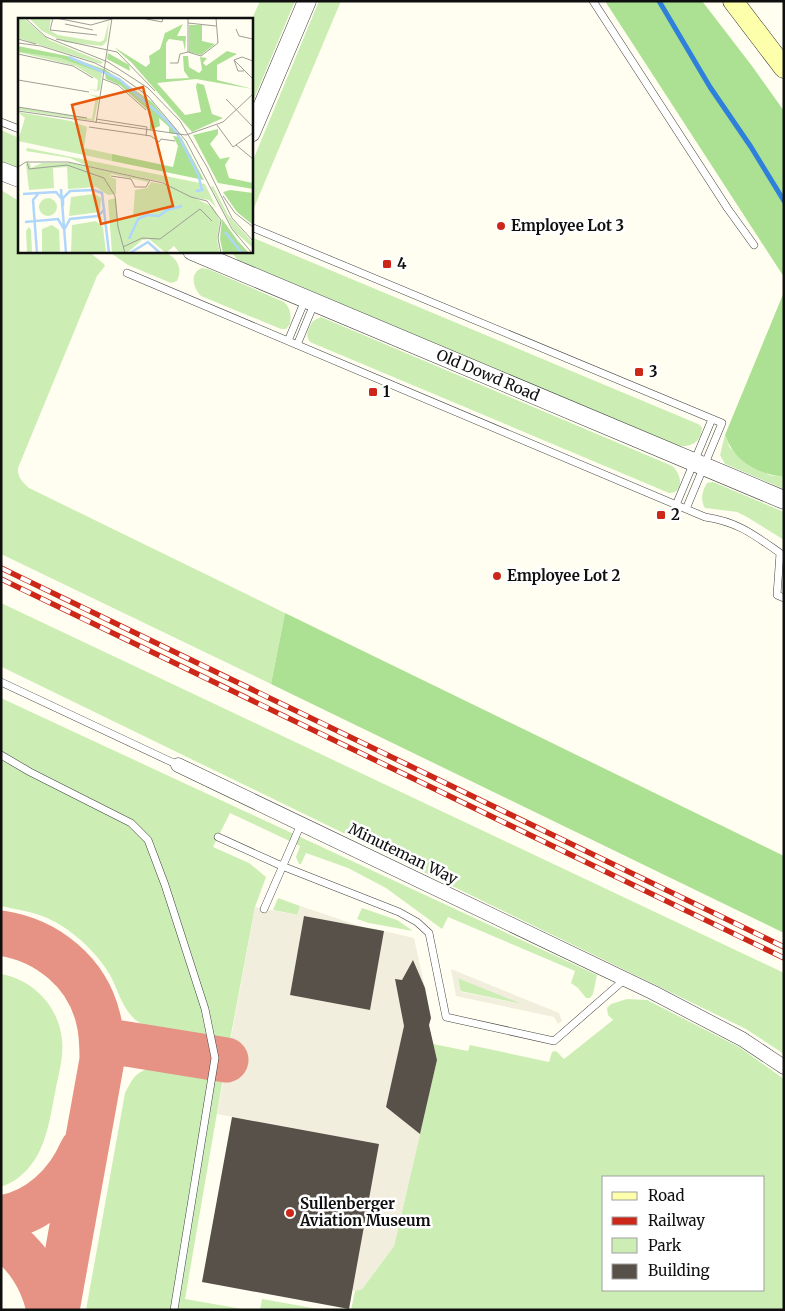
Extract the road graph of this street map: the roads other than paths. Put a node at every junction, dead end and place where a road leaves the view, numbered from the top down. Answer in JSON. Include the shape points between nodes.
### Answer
{"nodes":[{"id":1,"x":307,"y":1,"type":"edge"},
{"id":2,"x":593,"y":1,"type":"edge"},
{"id":3,"x":733,"y":1,"type":"edge"},
{"id":4,"x":784,"y":68,"type":"edge"},
{"id":5,"x":1,"y":122,"type":"edge"},
{"id":6,"x":18,"y":130,"type":"edge"},
{"id":7,"x":252,"y":130,"type":"edge"},
{"id":8,"x":1,"y":171,"type":"edge"},
{"id":9,"x":18,"y":178,"type":"edge"},
{"id":10,"x":252,"y":227,"type":"edge"},
{"id":11,"x":754,"y":245,"type":"dead end"},
{"id":12,"x":197,"y":252,"type":"edge"},
{"id":13,"x":127,"y":273,"type":"dead end"},
{"id":14,"x":310,"y":301,"type":"junction"},
{"id":15,"x":288,"y":341,"type":"junction"},
{"id":16,"x":297,"y":345,"type":"junction"},
{"id":17,"x":712,"y":418,"type":"junction"},
{"id":18,"x":699,"y":464,"type":"junction"},
{"id":19,"x":784,"y":500,"type":"edge"},
{"id":20,"x":676,"y":505,"type":"junction"},
{"id":21,"x":686,"y":510,"type":"junction"},
{"id":22,"x":784,"y":598,"type":"edge"},
{"id":23,"x":1,"y":682,"type":"edge"},
{"id":24,"x":1,"y":755,"type":"edge"},
{"id":25,"x":178,"y":765,"type":"joint"},
{"id":26,"x":301,"y":824,"type":"junction"},
{"id":27,"x":218,"y":837,"type":"dead end"},
{"id":28,"x":282,"y":866,"type":"junction"},
{"id":29,"x":264,"y":909,"type":"dead end"},
{"id":30,"x":625,"y":979,"type":"junction"},
{"id":31,"x":784,"y":1067,"type":"edge"},
{"id":32,"x":174,"y":1310,"type":"edge"}],
"edges":[{"from":1,"to":7,"type":"street"},
{"from":2,"to":11,"type":"lane"},
{"from":3,"to":4,"type":"main road"},
{"from":5,"to":6,"type":"lane"},
{"from":8,"to":9,"type":"street"},
{"from":10,"to":17,"type":"lane"},
{"from":12,"to":14,"type":"street","name":"Old Dowd Road"},
{"from":13,"to":15,"type":"lane"},
{"from":14,"to":15,"type":"lane"},
{"from":14,"to":16,"type":"lane"},
{"from":14,"to":18,"type":"street","name":"Old Dowd Road"},
{"from":15,"to":16,"type":"lane"},
{"from":16,"to":20,"type":"lane"},
{"from":17,"to":18,"type":"lane"},
{"from":17,"to":18,"type":"lane","via":[[722,423]]},
{"from":18,"to":19,"type":"street","name":"Old Dowd Road"},
{"from":18,"to":20,"type":"lane"},
{"from":18,"to":21,"type":"lane"},
{"from":20,"to":21,"type":"lane"},
{"from":21,"to":22,"type":"lane","via":[[739,525],[780,553],[777,595]]},
{"from":23,"to":25,"type":"lane","name":"Minuteman Way"},
{"from":24,"to":32,"type":"lane","via":[[131,823],[148,840],[205,1009],[216,1058]]},
{"from":25,"to":26,"type":"street","name":"Minuteman Way"},
{"from":26,"to":28,"type":"lane"},
{"from":26,"to":30,"type":"street","name":"Minuteman Way"},
{"from":27,"to":28,"type":"lane"},
{"from":28,"to":29,"type":"lane"},
{"from":28,"to":30,"type":"lane","via":[[399,912],[429,933],[446,1017],[554,1041]]},
{"from":30,"to":31,"type":"street","name":"Minuteman Way","via":[[742,1039]]}]}
